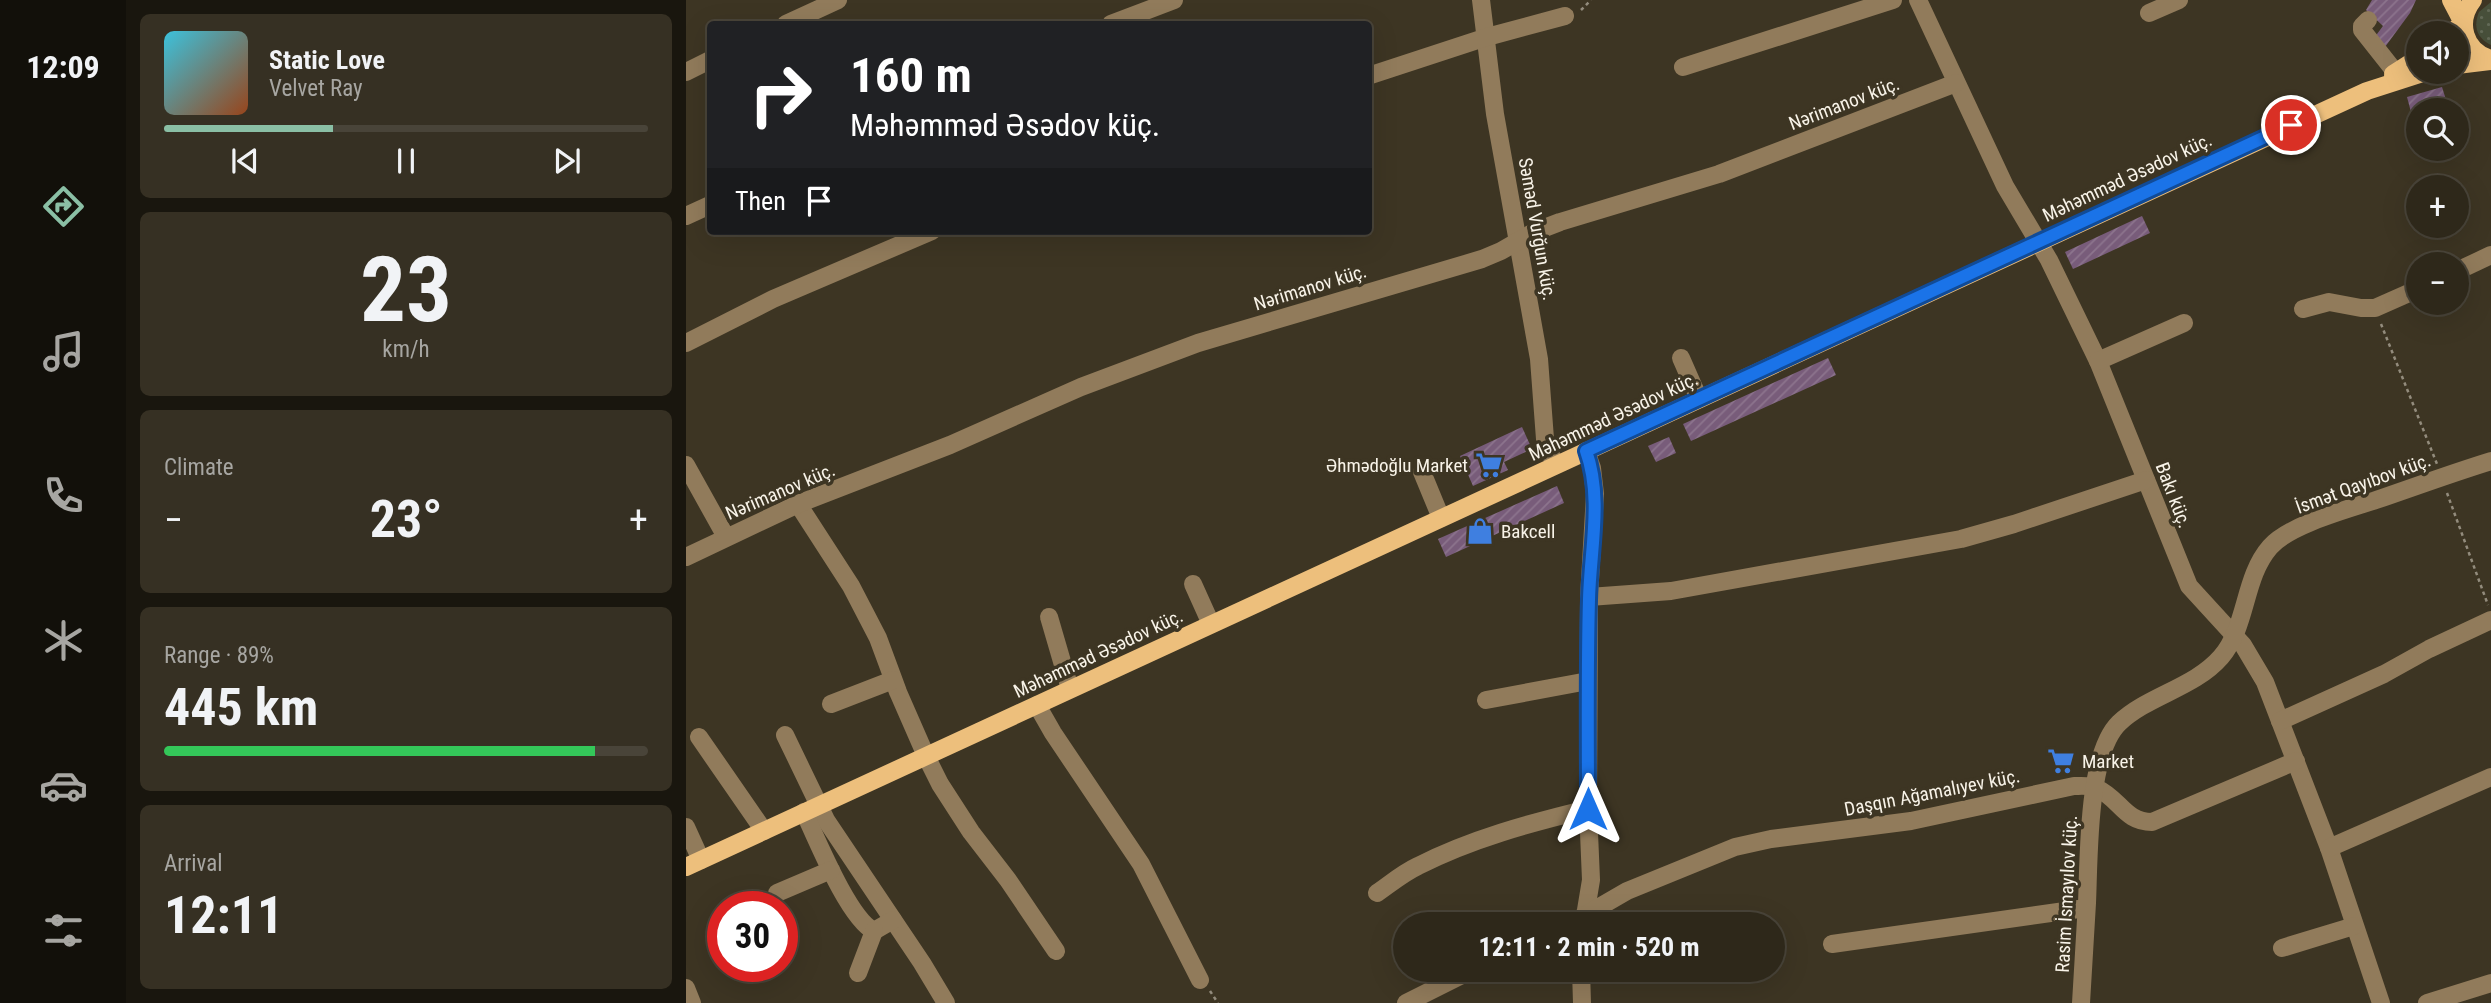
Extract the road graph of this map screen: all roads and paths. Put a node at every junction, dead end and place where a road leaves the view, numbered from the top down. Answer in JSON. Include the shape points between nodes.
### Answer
{"nodes":[{"id":1,"x":838,"y":0,"type":"edge"},
{"id":2,"x":1174,"y":0,"type":"edge"},
{"id":3,"x":1481,"y":0,"type":"edge"},
{"id":4,"x":1893,"y":0,"type":"edge"},
{"id":5,"x":1918,"y":0,"type":"edge"},
{"id":6,"x":2179,"y":0,"type":"edge"},
{"id":7,"x":2451,"y":0,"type":"edge"},
{"id":8,"x":2473,"y":0,"type":"edge"},
{"id":9,"x":2149,"y":13,"type":"dead end"},
{"id":10,"x":1565,"y":16,"type":"dead end"},
{"id":11,"x":2368,"y":20,"type":"dead end"},
{"id":12,"x":792,"y":21,"type":"edge"},
{"id":13,"x":1119,"y":21,"type":"edge"},
{"id":14,"x":2456,"y":21,"type":"edge"},
{"id":15,"x":2460,"y":21,"type":"edge"},
{"id":16,"x":1487,"y":37,"type":"junction"},
{"id":17,"x":2469,"y":44,"type":"edge"},
{"id":18,"x":2491,"y":60,"type":"edge"},
{"id":19,"x":707,"y":62,"type":"edge"},
{"id":20,"x":2469,"y":63,"type":"edge"},
{"id":21,"x":2406,"y":66,"type":"edge"},
{"id":22,"x":1683,"y":67,"type":"dead end"},
{"id":23,"x":686,"y":72,"type":"edge"},
{"id":24,"x":2396,"y":73,"type":"junction"},
{"id":25,"x":1372,"y":75,"type":"edge"},
{"id":26,"x":2406,"y":78,"type":"edge"},
{"id":27,"x":1956,"y":83,"type":"junction"},
{"id":28,"x":2367,"y":91,"type":"junction"},
{"id":29,"x":707,"y":206,"type":"edge"},
{"id":30,"x":686,"y":216,"type":"edge"},
{"id":31,"x":923,"y":235,"type":"edge"},
{"id":32,"x":1517,"y":242,"type":"junction"},
{"id":33,"x":2038,"y":242,"type":"junction"},
{"id":34,"x":2491,"y":255,"type":"edge"},
{"id":35,"x":2469,"y":265,"type":"edge"},
{"id":36,"x":2406,"y":294,"type":"edge"},
{"id":37,"x":2375,"y":308,"type":"junction"},
{"id":38,"x":2303,"y":309,"type":"dead end"},
{"id":39,"x":2184,"y":323,"type":"dead end"},
{"id":40,"x":686,"y":343,"type":"edge"},
{"id":41,"x":1681,"y":358,"type":"dead end"},
{"id":42,"x":2098,"y":361,"type":"junction"},
{"id":43,"x":1699,"y":399,"type":"junction"},
{"id":44,"x":1586,"y":451,"type":"junction"},
{"id":45,"x":2491,"y":461,"type":"edge"},
{"id":46,"x":686,"y":465,"type":"edge"},
{"id":47,"x":1555,"y":465,"type":"junction"},
{"id":48,"x":1422,"y":472,"type":"dead end"},
{"id":49,"x":2442,"y":477,"type":"junction"},
{"id":50,"x":2146,"y":480,"type":"junction"},
{"id":51,"x":798,"y":504,"type":"junction"},
{"id":52,"x":1441,"y":518,"type":"junction"},
{"id":53,"x":726,"y":537,"type":"junction"},
{"id":54,"x":686,"y":557,"type":"edge"},
{"id":55,"x":1193,"y":584,"type":"dead end"},
{"id":56,"x":1589,"y":597,"type":"junction"},
{"id":57,"x":2491,"y":615,"type":"edge"},
{"id":58,"x":1049,"y":617,"type":"dead end"},
{"id":59,"x":2491,"y":621,"type":"edge"},
{"id":60,"x":1211,"y":624,"type":"junction"},
{"id":61,"x":2235,"y":635,"type":"junction"},
{"id":62,"x":893,"y":680,"type":"junction"},
{"id":63,"x":1588,"y":681,"type":"junction"},
{"id":64,"x":1070,"y":689,"type":"junction"},
{"id":65,"x":1486,"y":699,"type":"dead end"},
{"id":66,"x":831,"y":704,"type":"dead end"},
{"id":67,"x":1037,"y":705,"type":"junction"},
{"id":68,"x":2280,"y":721,"type":"junction"},
{"id":69,"x":785,"y":735,"type":"dead end"},
{"id":70,"x":699,"y":737,"type":"dead end"},
{"id":71,"x":926,"y":756,"type":"junction"},
{"id":72,"x":2296,"y":761,"type":"junction"},
{"id":73,"x":2491,"y":777,"type":"edge"},
{"id":74,"x":2095,"y":787,"type":"junction"},
{"id":75,"x":811,"y":809,"type":"junction"},
{"id":76,"x":1588,"y":809,"type":"junction"},
{"id":77,"x":686,"y":827,"type":"edge"},
{"id":78,"x":764,"y":831,"type":"junction"},
{"id":79,"x":2329,"y":848,"type":"junction"},
{"id":80,"x":694,"y":863,"type":"edge"},
{"id":81,"x":831,"y":870,"type":"junction"},
{"id":82,"x":782,"y":891,"type":"edge"},
{"id":83,"x":1377,"y":893,"type":"dead end"},
{"id":84,"x":2086,"y":908,"type":"junction"},
{"id":85,"x":1582,"y":912,"type":"edge"},
{"id":86,"x":1594,"y":912,"type":"edge"},
{"id":87,"x":893,"y":920,"type":"junction"},
{"id":88,"x":2354,"y":926,"type":"junction"},
{"id":89,"x":874,"y":932,"type":"junction"},
{"id":90,"x":1832,"y":944,"type":"dead end"},
{"id":91,"x":2282,"y":948,"type":"dead end"},
{"id":92,"x":1056,"y":951,"type":"dead end"},
{"id":93,"x":858,"y":973,"type":"dead end"},
{"id":94,"x":1200,"y":980,"type":"dead end"},
{"id":95,"x":1448,"y":982,"type":"edge"},
{"id":96,"x":1581,"y":982,"type":"edge"},
{"id":97,"x":2491,"y":983,"type":"edge"},
{"id":98,"x":686,"y":988,"type":"edge"},
{"id":99,"x":692,"y":1003,"type":"edge"},
{"id":100,"x":946,"y":1003,"type":"edge"},
{"id":101,"x":1406,"y":1003,"type":"edge"},
{"id":102,"x":1582,"y":1003,"type":"edge"},
{"id":103,"x":2081,"y":1003,"type":"edge"},
{"id":104,"x":2381,"y":1003,"type":"edge"},
{"id":105,"x":2427,"y":1003,"type":"edge"}],
"edges":[{"from":1,"to":12,"type":"street"},
{"from":2,"to":13,"type":"street"},
{"from":3,"to":16,"type":"street","name":"Səməd Vurğun küç."},
{"from":4,"to":22,"type":"street"},
{"from":5,"to":27,"type":"street","name":"Bakı küç."},
{"from":6,"to":9,"type":"street"},
{"from":7,"to":14,"type":"main road"},
{"from":8,"to":15,"type":"main road"},
{"from":10,"to":16,"type":"street"},
{"from":11,"to":24,"type":"street","via":[[2362,30]]},
{"from":16,"to":25,"type":"street"},
{"from":16,"to":32,"type":"street","name":"Səməd Vurğun küç."},
{"from":17,"to":18,"type":"main road"},
{"from":18,"to":20,"type":"main road"},
{"from":19,"to":23,"type":"street"},
{"from":21,"to":24,"type":"main road"},
{"from":24,"to":28,"type":"main road"},
{"from":26,"to":28,"type":"main road"},
{"from":27,"to":32,"type":"street","name":"Nərimanov küç.","via":[[1719,174],[1560,222]]},
{"from":27,"to":33,"type":"street","name":"Bakı küç.","via":[[2005,186]]},
{"from":28,"to":33,"type":"main road","name":"Məhəmməd Əsədov küç."},
{"from":29,"to":30,"type":"street"},
{"from":31,"to":40,"type":"street","via":[[773,299]]},
{"from":32,"to":47,"type":"street","name":"Səməd Vurğun küç.","via":[[1539,359],[1545,439]]},
{"from":32,"to":51,"type":"street","name":"Nərimanov küç.","via":[[1482,259],[1199,343]]},
{"from":33,"to":42,"type":"street","name":"Bakı küç."},
{"from":33,"to":43,"type":"main road","name":"Məhəmməd Əsədov küç."},
{"from":34,"to":35,"type":"street"},
{"from":36,"to":37,"type":"street"},
{"from":37,"to":38,"type":"street","via":[[2329,302]]},
{"from":37,"to":49,"type":"path"},
{"from":39,"to":42,"type":"street"},
{"from":41,"to":43,"type":"street"},
{"from":42,"to":50,"type":"street","name":"Bakı küç."},
{"from":43,"to":44,"type":"main road","name":"Məhəmməd Əsədov küç."},
{"from":44,"to":47,"type":"main road","name":"Məhəmməd Əsədov küç."},
{"from":44,"to":56,"type":"street","via":[[1595,494]]},
{"from":45,"to":49,"type":"street","name":"İsmət Qayıbov küç."},
{"from":46,"to":53,"type":"street"},
{"from":47,"to":52,"type":"main road","name":"Məhəmməd Əsədov küç."},
{"from":48,"to":52,"type":"street"},
{"from":49,"to":57,"type":"path"},
{"from":49,"to":61,"type":"street","name":"İsmət Qayıbov küç.","via":[[2322,518],[2271,545],[2255,569]]},
{"from":50,"to":56,"type":"street","via":[[1961,539],[1671,590]]},
{"from":50,"to":61,"type":"street","name":"Bakı küç.","via":[[2189,586]]},
{"from":51,"to":53,"type":"street","name":"Nərimanov küç."},
{"from":51,"to":62,"type":"street","via":[[851,586]]},
{"from":52,"to":60,"type":"main road","name":"Məhəmməd Əsədov küç."},
{"from":53,"to":54,"type":"street","name":"Nərimanov küç."},
{"from":55,"to":60,"type":"street"},
{"from":56,"to":63,"type":"street"},
{"from":58,"to":64,"type":"street"},
{"from":59,"to":68,"type":"street"},
{"from":60,"to":64,"type":"main road","name":"Məhəmməd Əsədov küç."},
{"from":61,"to":68,"type":"street","name":"Bakı küç.","via":[[2256,664]]},
{"from":61,"to":74,"type":"street","name":"İsmət Qayıbov küç.","via":[[2220,657],[2197,676],[2119,724],[2109,737]]},
{"from":62,"to":66,"type":"street"},
{"from":62,"to":71,"type":"street"},
{"from":63,"to":65,"type":"street"},
{"from":63,"to":76,"type":"street"},
{"from":64,"to":67,"type":"main road","name":"Məhəmməd Əsədov küç."},
{"from":67,"to":71,"type":"main road","name":"Məhəmməd Əsədov küç."},
{"from":67,"to":94,"type":"street","via":[[1141,864]]},
{"from":68,"to":72,"type":"street","name":"Bakı küç."},
{"from":69,"to":75,"type":"street"},
{"from":70,"to":78,"type":"street"},
{"from":71,"to":75,"type":"main road","name":"Məhəmməd Əsədov küç."},
{"from":71,"to":92,"type":"street","via":[[971,832]]},
{"from":72,"to":74,"type":"street","via":[[2152,822],[2132,818]]},
{"from":72,"to":79,"type":"street","name":"Bakı küç."},
{"from":73,"to":79,"type":"street"},
{"from":74,"to":84,"type":"street","name":"Rasim İsmayılov küç."},
{"from":74,"to":86,"type":"street","name":"Daşqın Ağamalıyev küç.","via":[[2074,786],[1911,821],[1735,847],[1627,891]]},
{"from":75,"to":78,"type":"main road","name":"Məhəmməd Əsədov küç."},
{"from":75,"to":81,"type":"street"},
{"from":75,"to":87,"type":"street"},
{"from":76,"to":83,"type":"street","via":[[1465,845],[1416,867]]},
{"from":76,"to":85,"type":"street","via":[[1591,880]]},
{"from":77,"to":80,"type":"street"},
{"from":78,"to":80,"type":"main road","name":"Məhəmməd Əsədov küç."},
{"from":79,"to":88,"type":"street","name":"Bakı küç."},
{"from":81,"to":82,"type":"street"},
{"from":81,"to":89,"type":"street","via":[[862,922]]},
{"from":84,"to":90,"type":"street"},
{"from":84,"to":103,"type":"street","name":"Rasim İsmayılov küç."},
{"from":87,"to":89,"type":"street"},
{"from":87,"to":100,"type":"street"},
{"from":88,"to":91,"type":"street"},
{"from":88,"to":104,"type":"street","name":"Bakı küç."},
{"from":89,"to":93,"type":"street"},
{"from":95,"to":101,"type":"street"},
{"from":96,"to":102,"type":"street"},
{"from":97,"to":105,"type":"street"},
{"from":98,"to":99,"type":"street"}]}
